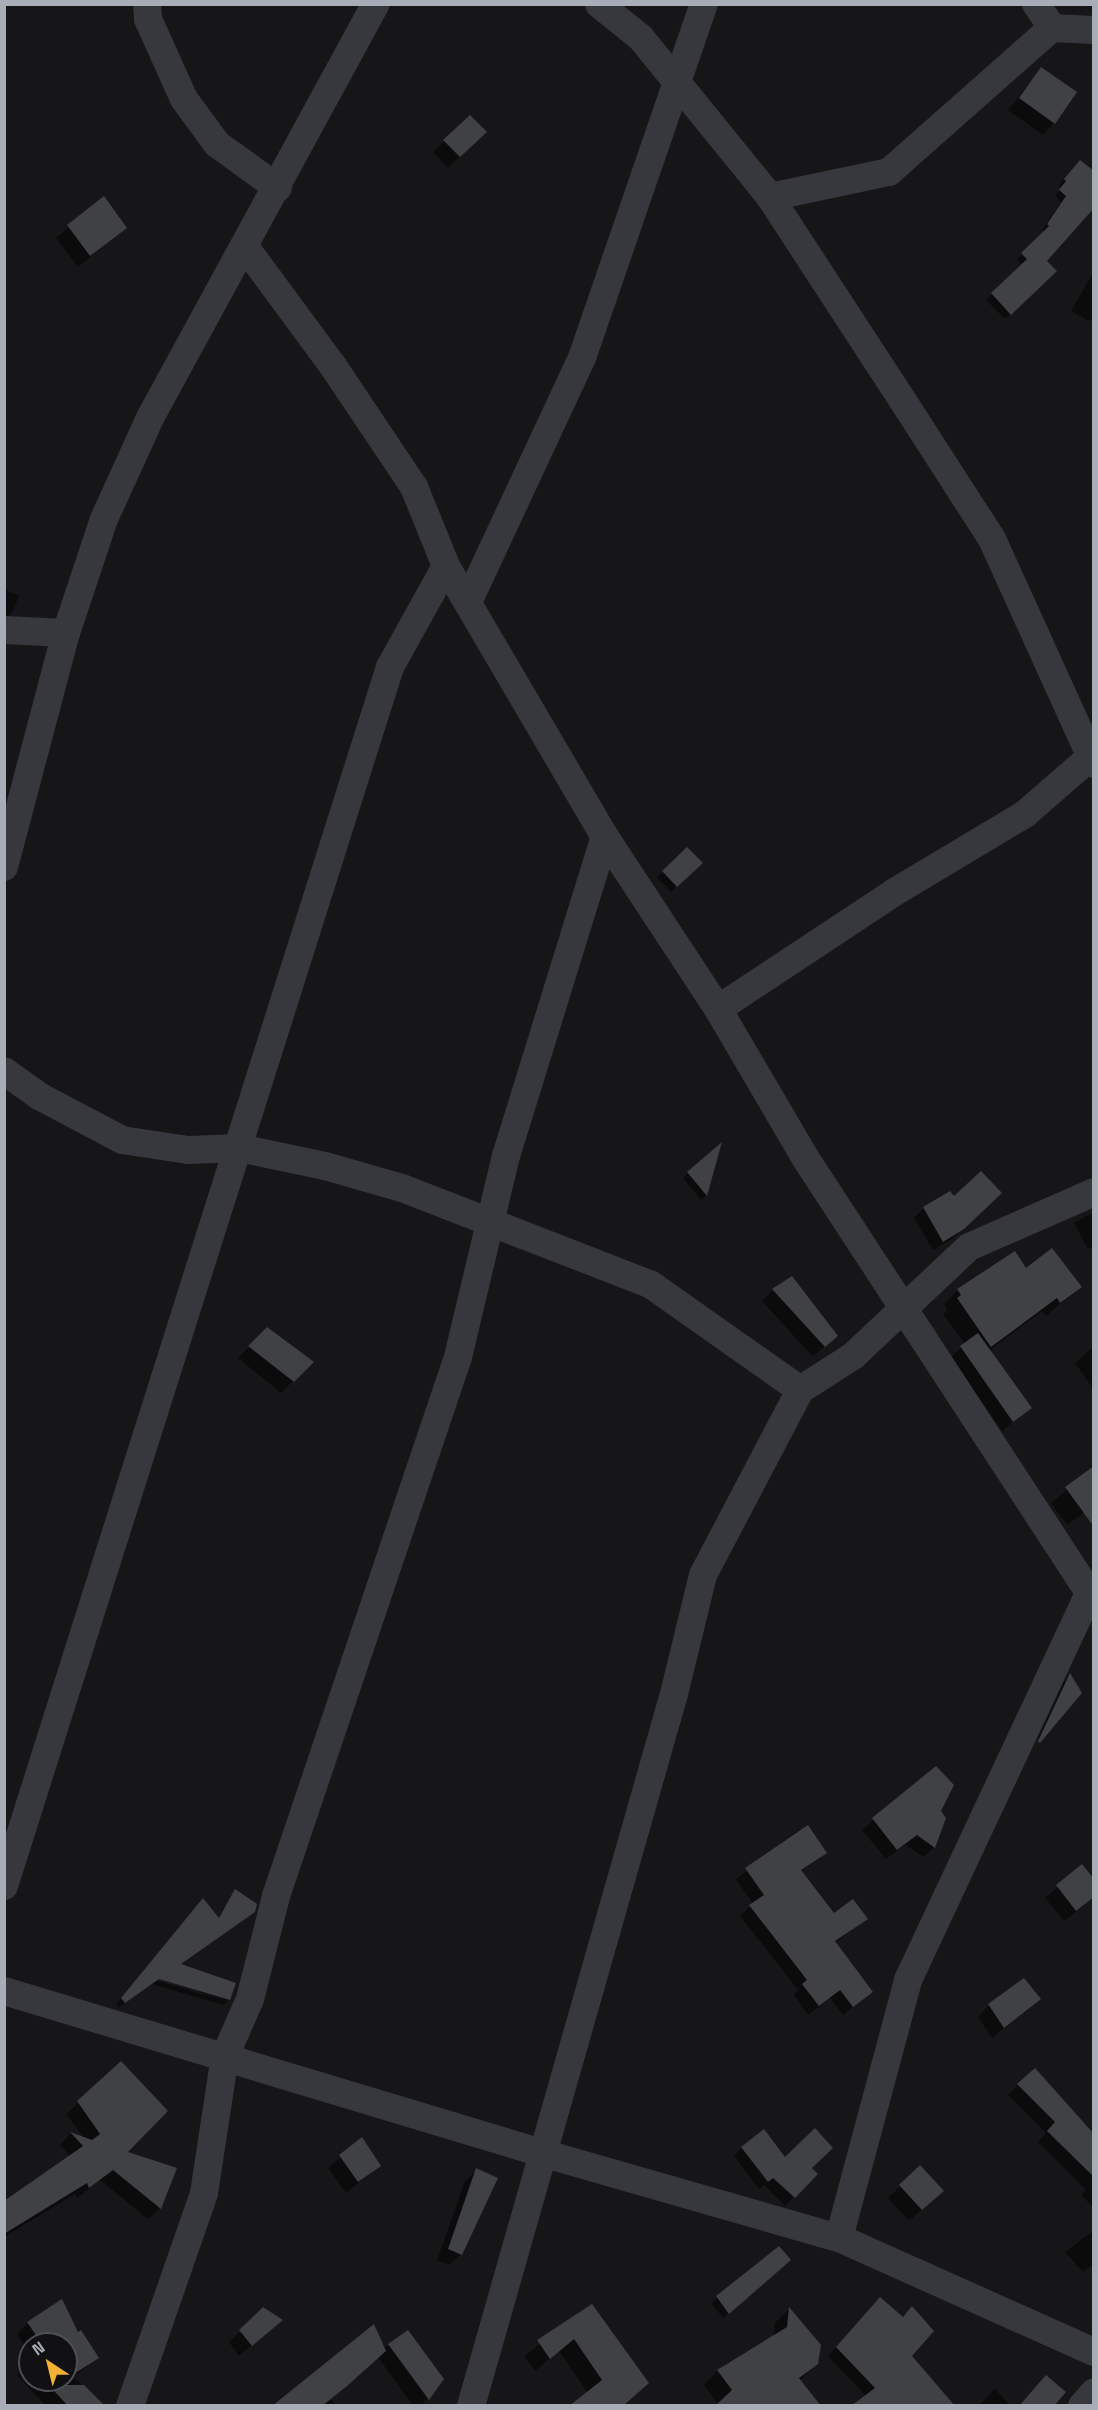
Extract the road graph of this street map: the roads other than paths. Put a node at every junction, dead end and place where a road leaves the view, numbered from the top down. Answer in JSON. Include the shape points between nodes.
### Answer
{"nodes":[{"id":1,"x":147,"y":4,"type":"edge"},
{"id":2,"x":376,"y":4,"type":"edge"},
{"id":3,"x":599,"y":4,"type":"edge"},
{"id":4,"x":704,"y":4,"type":"edge"},
{"id":5,"x":1036,"y":4,"type":"edge"},
{"id":6,"x":1052,"y":28,"type":"junction"},
{"id":7,"x":1094,"y":30,"type":"edge"},
{"id":8,"x":678,"y":85,"type":"junction"},
{"id":9,"x":278,"y":188,"type":"junction"},
{"id":10,"x":770,"y":197,"type":"junction"},
{"id":11,"x":246,"y":248,"type":"junction"},
{"id":12,"x":446,"y":566,"type":"junction"},
{"id":13,"x":469,"y":600,"type":"junction"},
{"id":14,"x":4,"y":630,"type":"edge"},
{"id":15,"x":66,"y":633,"type":"junction"},
{"id":16,"x":1092,"y":759,"type":"edge"},
{"id":17,"x":605,"y":837,"type":"junction"},
{"id":18,"x":4,"y":867,"type":"edge"},
{"id":19,"x":718,"y":1009,"type":"junction"},
{"id":20,"x":4,"y":1071,"type":"edge"},
{"id":21,"x":239,"y":1148,"type":"junction"},
{"id":22,"x":1094,"y":1191,"type":"edge"},
{"id":23,"x":490,"y":1222,"type":"junction"},
{"id":24,"x":902,"y":1307,"type":"junction"},
{"id":25,"x":800,"y":1390,"type":"junction"},
{"id":26,"x":1091,"y":1597,"type":"edge"},
{"id":27,"x":4,"y":1886,"type":"edge"},
{"id":28,"x":4,"y":1991,"type":"edge"},
{"id":29,"x":225,"y":2056,"type":"junction"},
{"id":30,"x":542,"y":2153,"type":"junction"},
{"id":31,"x":839,"y":2238,"type":"junction"},
{"id":32,"x":1094,"y":2352,"type":"edge"},
{"id":33,"x":1094,"y":2392,"type":"edge"},
{"id":34,"x":473,"y":2404,"type":"edge"},
{"id":35,"x":130,"y":2406,"type":"edge"},
{"id":36,"x":1082,"y":2406,"type":"edge"}],
"edges":[{"from":1,"to":9,"type":"street","via":[[148,19],[184,99],[217,144]]},
{"from":2,"to":9,"type":"street"},
{"from":3,"to":8,"type":"street","via":[[642,39]]},
{"from":4,"to":8,"type":"street"},
{"from":5,"to":6,"type":"street"},
{"from":6,"to":7,"type":"street"},
{"from":6,"to":10,"type":"street","via":[[889,172]]},
{"from":8,"to":10,"type":"street"},
{"from":8,"to":13,"type":"street","via":[[583,355]]},
{"from":9,"to":11,"type":"street"},
{"from":10,"to":16,"type":"street","via":[[992,538]]},
{"from":11,"to":12,"type":"street","via":[[333,366],[414,487]]},
{"from":11,"to":15,"type":"street","via":[[151,416],[104,519]]},
{"from":12,"to":13,"type":"street"},
{"from":12,"to":21,"type":"street","via":[[390,667]]},
{"from":13,"to":17,"type":"street"},
{"from":14,"to":15,"type":"street"},
{"from":15,"to":18,"type":"street"},
{"from":16,"to":19,"type":"street","via":[[1025,814],[893,893]]},
{"from":17,"to":19,"type":"street"},
{"from":17,"to":23,"type":"street","via":[[506,1156]]},
{"from":19,"to":24,"type":"street","via":[[806,1159]]},
{"from":20,"to":21,"type":"street","via":[[39,1096],[122,1140],[188,1150]]},
{"from":21,"to":23,"type":"street","via":[[402,1188]]},
{"from":21,"to":27,"type":"street"},
{"from":22,"to":24,"type":"street","via":[[969,1247]]},
{"from":23,"to":25,"type":"street","via":[[650,1284]]},
{"from":23,"to":29,"type":"street","via":[[458,1357],[276,1896],[250,1999]]},
{"from":24,"to":25,"type":"street","via":[[853,1356]]},
{"from":24,"to":26,"type":"street"},
{"from":25,"to":30,"type":"street","via":[[703,1575],[674,1694]]},
{"from":26,"to":31,"type":"street","via":[[908,1980]]},
{"from":28,"to":29,"type":"street"},
{"from":29,"to":30,"type":"street"},
{"from":29,"to":35,"type":"street","via":[[204,2193]]},
{"from":30,"to":31,"type":"street"},
{"from":30,"to":34,"type":"street"},
{"from":31,"to":32,"type":"street"},
{"from":33,"to":36,"type":"street"}]}
